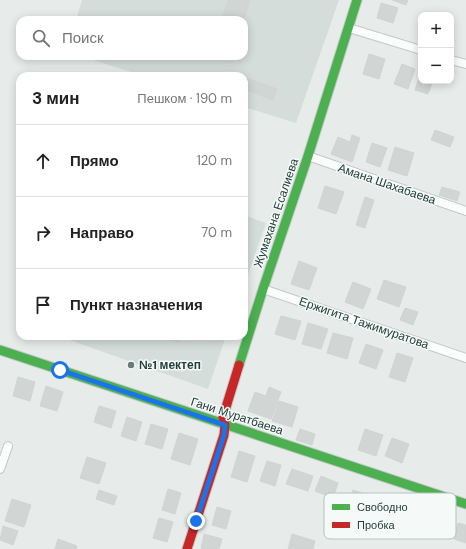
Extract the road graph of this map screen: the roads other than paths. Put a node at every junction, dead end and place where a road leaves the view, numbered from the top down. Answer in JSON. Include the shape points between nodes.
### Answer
{"nodes":[{"id":1,"x":357,"y":0,"type":"edge"},
{"id":2,"x":349,"y":28,"type":"junction"},
{"id":3,"x":418,"y":49,"type":"edge"},
{"id":4,"x":454,"y":61,"type":"edge"},
{"id":5,"x":466,"y":64,"type":"edge"},
{"id":6,"x":308,"y":156,"type":"junction"},
{"id":7,"x":466,"y":211,"type":"edge"},
{"id":8,"x":263,"y":289,"type":"junction"},
{"id":9,"x":248,"y":337,"type":"edge"},
{"id":10,"x":247,"y":340,"type":"edge"},
{"id":11,"x":0,"y":350,"type":"edge"},
{"id":12,"x":466,"y":358,"type":"edge"},
{"id":13,"x":225,"y":425,"type":"junction"},
{"id":14,"x":8,"y":446,"type":"dead end"},
{"id":15,"x":0,"y":469,"type":"edge"},
{"id":16,"x":432,"y":493,"type":"edge"},
{"id":17,"x":456,"y":501,"type":"edge"},
{"id":18,"x":466,"y":504,"type":"edge"},
{"id":19,"x":187,"y":549,"type":"edge"}],
"edges":[{"from":1,"to":2,"type":"street","name":"Жумахана Есалиева"},
{"from":2,"to":3,"type":"street"},
{"from":2,"to":6,"type":"street","name":"Жумахана Есалиева"},
{"from":4,"to":5,"type":"street"},
{"from":6,"to":7,"type":"street","name":"Амана Шахабаева"},
{"from":6,"to":8,"type":"street","name":"Жумахана Есалиева"},
{"from":8,"to":9,"type":"street","name":"Жумахана Есалиева"},
{"from":8,"to":12,"type":"street","name":"Ержигита Тажимуратова"},
{"from":10,"to":13,"type":"street","name":"Жумахана Есалиева","via":[[223,417]]},
{"from":11,"to":13,"type":"street","name":"Гани Муратбаева"},
{"from":13,"to":16,"type":"street","name":"Гани Муратбаева"},
{"from":13,"to":19,"type":"street","name":"Жумахана Есалиева"},
{"from":14,"to":15,"type":"street"},
{"from":17,"to":18,"type":"street","name":"Гани Муратбаева"}]}
